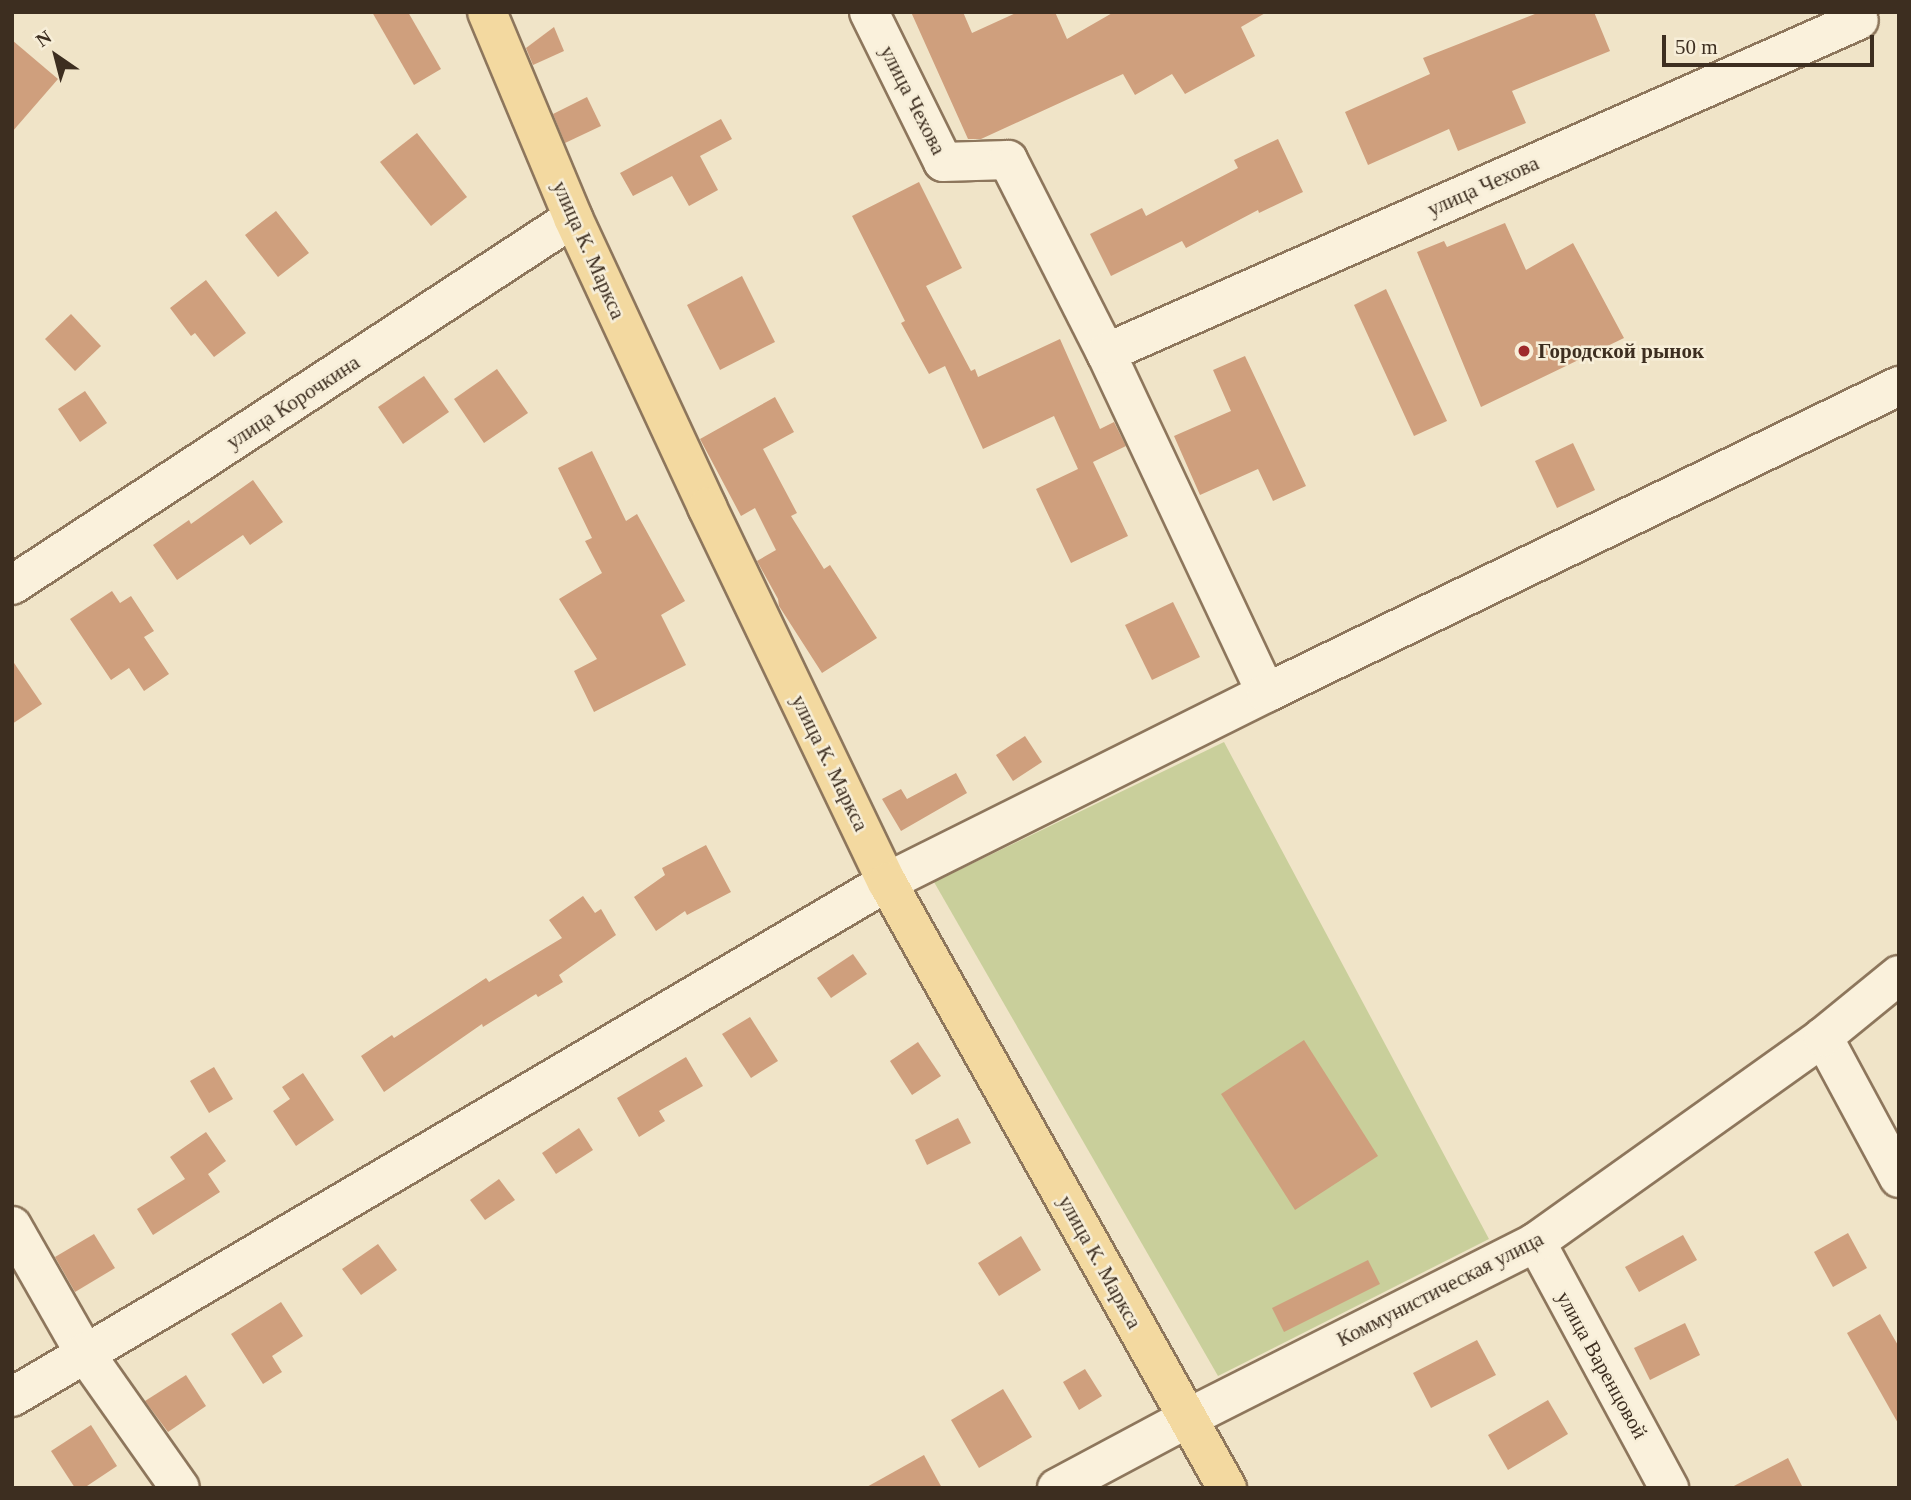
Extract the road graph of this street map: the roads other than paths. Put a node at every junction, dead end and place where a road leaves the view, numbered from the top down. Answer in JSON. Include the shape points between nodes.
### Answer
{"nodes":[{"id":1,"x":487,"y":12,"type":"edge"},
{"id":2,"x":869,"y":12,"type":"edge"},
{"id":3,"x":1860,"y":20,"type":"dead end"},
{"id":4,"x":573,"y":218,"type":"junction"},
{"id":5,"x":1106,"y":353,"type":"junction"},
{"id":6,"x":1899,"y":386,"type":"edge"},
{"id":7,"x":13,"y":583,"type":"edge"},
{"id":8,"x":1266,"y":693,"type":"junction"},
{"id":9,"x":887,"y":882,"type":"junction"},
{"id":10,"x":1899,"y":975,"type":"edge"},
{"id":11,"x":1823,"y":1037,"type":"junction"},
{"id":12,"x":1899,"y":1178,"type":"edge"},
{"id":13,"x":12,"y":1226,"type":"edge"},
{"id":14,"x":1536,"y":1242,"type":"junction"},
{"id":15,"x":84,"y":1352,"type":"junction"},
{"id":16,"x":12,"y":1397,"type":"edge"},
{"id":17,"x":1188,"y":1418,"type":"junction"},
{"id":18,"x":180,"y":1488,"type":"edge"},
{"id":19,"x":1057,"y":1488,"type":"edge"},
{"id":20,"x":1227,"y":1488,"type":"edge"},
{"id":21,"x":1669,"y":1488,"type":"edge"}],
"edges":[{"from":1,"to":4,"type":"main road","name":"улица К. Маркса"},
{"from":2,"to":5,"type":"street","name":"улица Чехова","via":[[943,162],[1008,160]]},
{"from":3,"to":5,"type":"street","name":"улица Чехова"},
{"from":4,"to":7,"type":"street","name":"улица Корочкина"},
{"from":4,"to":9,"type":"main road","name":"улица К. Маркса"},
{"from":5,"to":8,"type":"street","name":"улица Чехова"},
{"from":6,"to":8,"type":"street"},
{"from":8,"to":9,"type":"street"},
{"from":9,"to":15,"type":"street"},
{"from":9,"to":17,"type":"main road","name":"улица К. Маркса"},
{"from":10,"to":11,"type":"street","name":"Коммунистическая улица"},
{"from":11,"to":12,"type":"street"},
{"from":11,"to":14,"type":"street","name":"Коммунистическая улица"},
{"from":13,"to":15,"type":"street"},
{"from":14,"to":17,"type":"street","name":"Коммунистическая улица"},
{"from":14,"to":21,"type":"street","name":"улица Варенцовой"},
{"from":15,"to":16,"type":"street"},
{"from":15,"to":18,"type":"street"},
{"from":17,"to":19,"type":"street","name":"Коммунистическая улица"},
{"from":17,"to":20,"type":"main road","name":"улица К. Маркса"}]}
